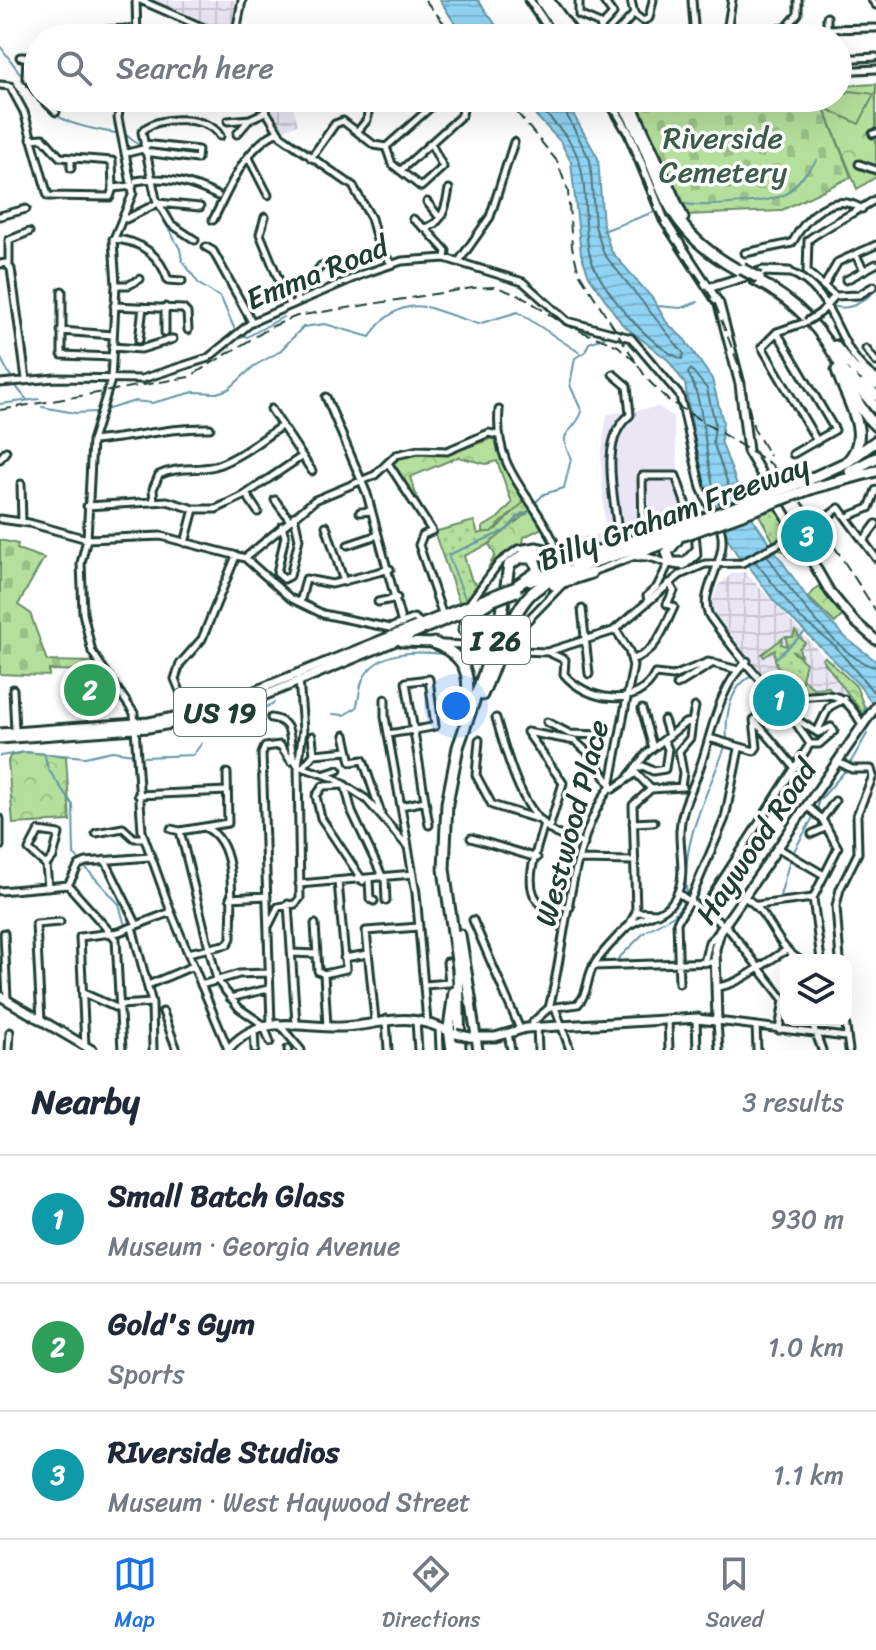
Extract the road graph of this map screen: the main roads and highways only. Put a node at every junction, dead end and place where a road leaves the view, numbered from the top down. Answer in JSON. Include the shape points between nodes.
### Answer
{"nodes":[{"id":1,"x":529,"y":0,"type":"edge"},
{"id":2,"x":541,"y":0,"type":"edge"},
{"id":3,"x":548,"y":0,"type":"edge"},
{"id":4,"x":545,"y":24,"type":"edge"},
{"id":5,"x":557,"y":24,"type":"edge"},
{"id":6,"x":566,"y":24,"type":"edge"},
{"id":7,"x":616,"y":112,"type":"edge"},
{"id":8,"x":626,"y":112,"type":"edge"},
{"id":9,"x":634,"y":112,"type":"edge"},
{"id":10,"x":740,"y":269,"type":"junction"},
{"id":11,"x":789,"y":272,"type":"road end"},
{"id":12,"x":756,"y":278,"type":"junction"},
{"id":13,"x":711,"y":287,"type":"junction"},
{"id":14,"x":826,"y":341,"type":"junction"},
{"id":15,"x":838,"y":353,"type":"junction"},
{"id":16,"x":876,"y":381,"type":"edge"},
{"id":17,"x":876,"y":395,"type":"edge"},
{"id":18,"x":876,"y":408,"type":"edge"},
{"id":19,"x":876,"y":426,"type":"edge"},
{"id":20,"x":876,"y":441,"type":"edge"},
{"id":21,"x":876,"y":458,"type":"edge"},
{"id":22,"x":847,"y":462,"type":"junction"},
{"id":23,"x":876,"y":471,"type":"edge"},
{"id":24,"x":837,"y":479,"type":"junction"},
{"id":25,"x":811,"y":484,"type":"junction"},
{"id":26,"x":684,"y":530,"type":"junction"},
{"id":27,"x":657,"y":531,"type":"road end"},
{"id":28,"x":513,"y":553,"type":"road end"},
{"id":29,"x":590,"y":559,"type":"junction"},
{"id":30,"x":667,"y":562,"type":"road end"},
{"id":31,"x":565,"y":573,"type":"junction"},
{"id":32,"x":591,"y":573,"type":"road end"},
{"id":33,"x":516,"y":589,"type":"junction"},
{"id":34,"x":493,"y":598,"type":"junction"},
{"id":35,"x":442,"y":618,"type":"junction"},
{"id":36,"x":497,"y":618,"type":"junction"},
{"id":37,"x":515,"y":628,"type":"junction"},
{"id":38,"x":876,"y":640,"type":"edge"},
{"id":39,"x":434,"y":643,"type":"joint"},
{"id":40,"x":388,"y":645,"type":"junction"},
{"id":41,"x":299,"y":678,"type":"junction"},
{"id":42,"x":482,"y":696,"type":"junction"},
{"id":43,"x":876,"y":706,"type":"edge"},
{"id":44,"x":466,"y":709,"type":"junction"},
{"id":45,"x":136,"y":726,"type":"junction"},
{"id":46,"x":0,"y":733,"type":"edge"},
{"id":47,"x":0,"y":739,"type":"edge"},
{"id":48,"x":448,"y":795,"type":"junction"},
{"id":49,"x":451,"y":907,"type":"junction"},
{"id":50,"x":4,"y":998,"type":"edge"},
{"id":51,"x":471,"y":1003,"type":"joint"},
{"id":52,"x":453,"y":1033,"type":"junction"},
{"id":53,"x":473,"y":1038,"type":"junction"},
{"id":54,"x":89,"y":1048,"type":"edge"},
{"id":55,"x":228,"y":1050,"type":"edge"},
{"id":56,"x":452,"y":1050,"type":"edge"},
{"id":57,"x":462,"y":1050,"type":"edge"},
{"id":58,"x":478,"y":1050,"type":"edge"}],
"edges":[{"from":1,"to":4,"type":"main road"},
{"from":2,"to":5,"type":"highway"},
{"from":3,"to":6,"type":"highway"},
{"from":7,"to":13,"type":"main road","via":[[664,220]]},
{"from":8,"to":10,"type":"highway","via":[[677,220],[702,248]]},
{"from":9,"to":10,"type":"highway","via":[[682,217],[705,244]]},
{"from":10,"to":12,"type":"highway","bridge":true},
{"from":11,"to":13,"type":"main road","via":[[763,271]]},
{"from":12,"to":14,"type":"highway","via":[[804,311]]},
{"from":12,"to":15,"type":"highway","via":[[806,307]]},
{"from":13,"to":38,"type":"main road","via":[[736,367],[748,451],[834,597]]},
{"from":14,"to":19,"type":"highway","via":[[861,409]]},
{"from":14,"to":22,"type":"highway","via":[[861,436]]},
{"from":15,"to":16,"type":"highway"},
{"from":15,"to":17,"type":"highway","via":[[856,379]]},
{"from":15,"to":18,"type":"highway"},
{"from":20,"to":22,"type":"highway","name":"Billy Graham Freeway"},
{"from":21,"to":24,"type":"highway","number":"I 26"},
{"from":22,"to":25,"type":"highway","name":"Billy Graham Freeway","number":"I 26"},
{"from":23,"to":24,"type":"highway","name":"Billy Graham Freeway"},
{"from":24,"to":25,"type":"highway","name":"Billy Graham Freeway","number":"I 26"},
{"from":25,"to":26,"type":"highway","name":"Billy Graham Freeway","number":"I 26","bridge":true},
{"from":26,"to":27,"type":"highway"},
{"from":26,"to":29,"type":"highway","name":"Billy Graham Freeway","number":"I 26"},
{"from":26,"to":30,"type":"highway","via":[[667,552]]},
{"from":26,"to":31,"type":"highway","name":"Billy Graham Freeway","number":"I 26"},
{"from":28,"to":36,"type":"highway","via":[[503,568]]},
{"from":29,"to":33,"type":"highway","number":"US 19"},
{"from":29,"to":48,"type":"highway","name":"Billy Graham Freeway","number":"I 26","via":[[566,560],[532,551],[511,562],[500,627],[458,747]]},
{"from":31,"to":33,"type":"highway","number":"US 19"},
{"from":31,"to":37,"type":"highway","name":"Billy Graham Freeway","number":"I 26","via":[[530,595]]},
{"from":32,"to":37,"type":"highway","via":[[546,589]]},
{"from":33,"to":34,"type":"highway","number":"US 19","bridge":true},
{"from":33,"to":42,"type":"highway","via":[[536,574],[534,558],[523,558],[512,569],[504,627]]},
{"from":34,"to":35,"type":"main road","number":"US 19"},
{"from":34,"to":35,"type":"main road","number":"US 19"},
{"from":34,"to":36,"type":"highway","via":[[467,616],[465,632],[473,639],[486,638]]},
{"from":35,"to":40,"type":"main road","number":"US 19"},
{"from":35,"to":41,"type":"main road","number":"US 19"},
{"from":36,"to":44,"type":"highway"},
{"from":37,"to":42,"type":"highway","name":"Billy Graham Freeway","number":"I 26"},
{"from":39,"to":40,"type":"main road"},
{"from":39,"to":44,"type":"highway","via":[[457,654],[468,668]]},
{"from":40,"to":41,"type":"main road","number":"US 19"},
{"from":41,"to":45,"type":"main road","number":"US 19","via":[[190,715]]},
{"from":41,"to":45,"type":"main road","number":"US 19","via":[[201,718]]},
{"from":42,"to":49,"type":"highway","name":"Billy Graham Freeway","number":"I 26","via":[[462,749],[451,805]]},
{"from":43,"to":53,"type":"main road","name":"Haywood Road","via":[[722,929],[715,962],[717,1018],[535,1024]]},
{"from":44,"to":48,"type":"highway"},
{"from":45,"to":46,"type":"main road","number":"US 19"},
{"from":45,"to":47,"type":"main road","number":"US 19"},
{"from":48,"to":49,"type":"highway","name":"Billy Graham Freeway","number":"I 26","via":[[444,855]]},
{"from":49,"to":51,"type":"highway"},
{"from":49,"to":52,"type":"highway"},
{"from":49,"to":57,"type":"highway","name":"Billy Graham Freeway","number":"I 26"},
{"from":50,"to":54,"type":"main road"},
{"from":51,"to":53,"type":"main road"},
{"from":52,"to":53,"type":"main road","bridge":true},
{"from":52,"to":55,"type":"main road","via":[[427,1022],[386,1018],[345,1026],[269,1025]]},
{"from":52,"to":56,"type":"highway"},
{"from":53,"to":58,"type":"main road"}]}
